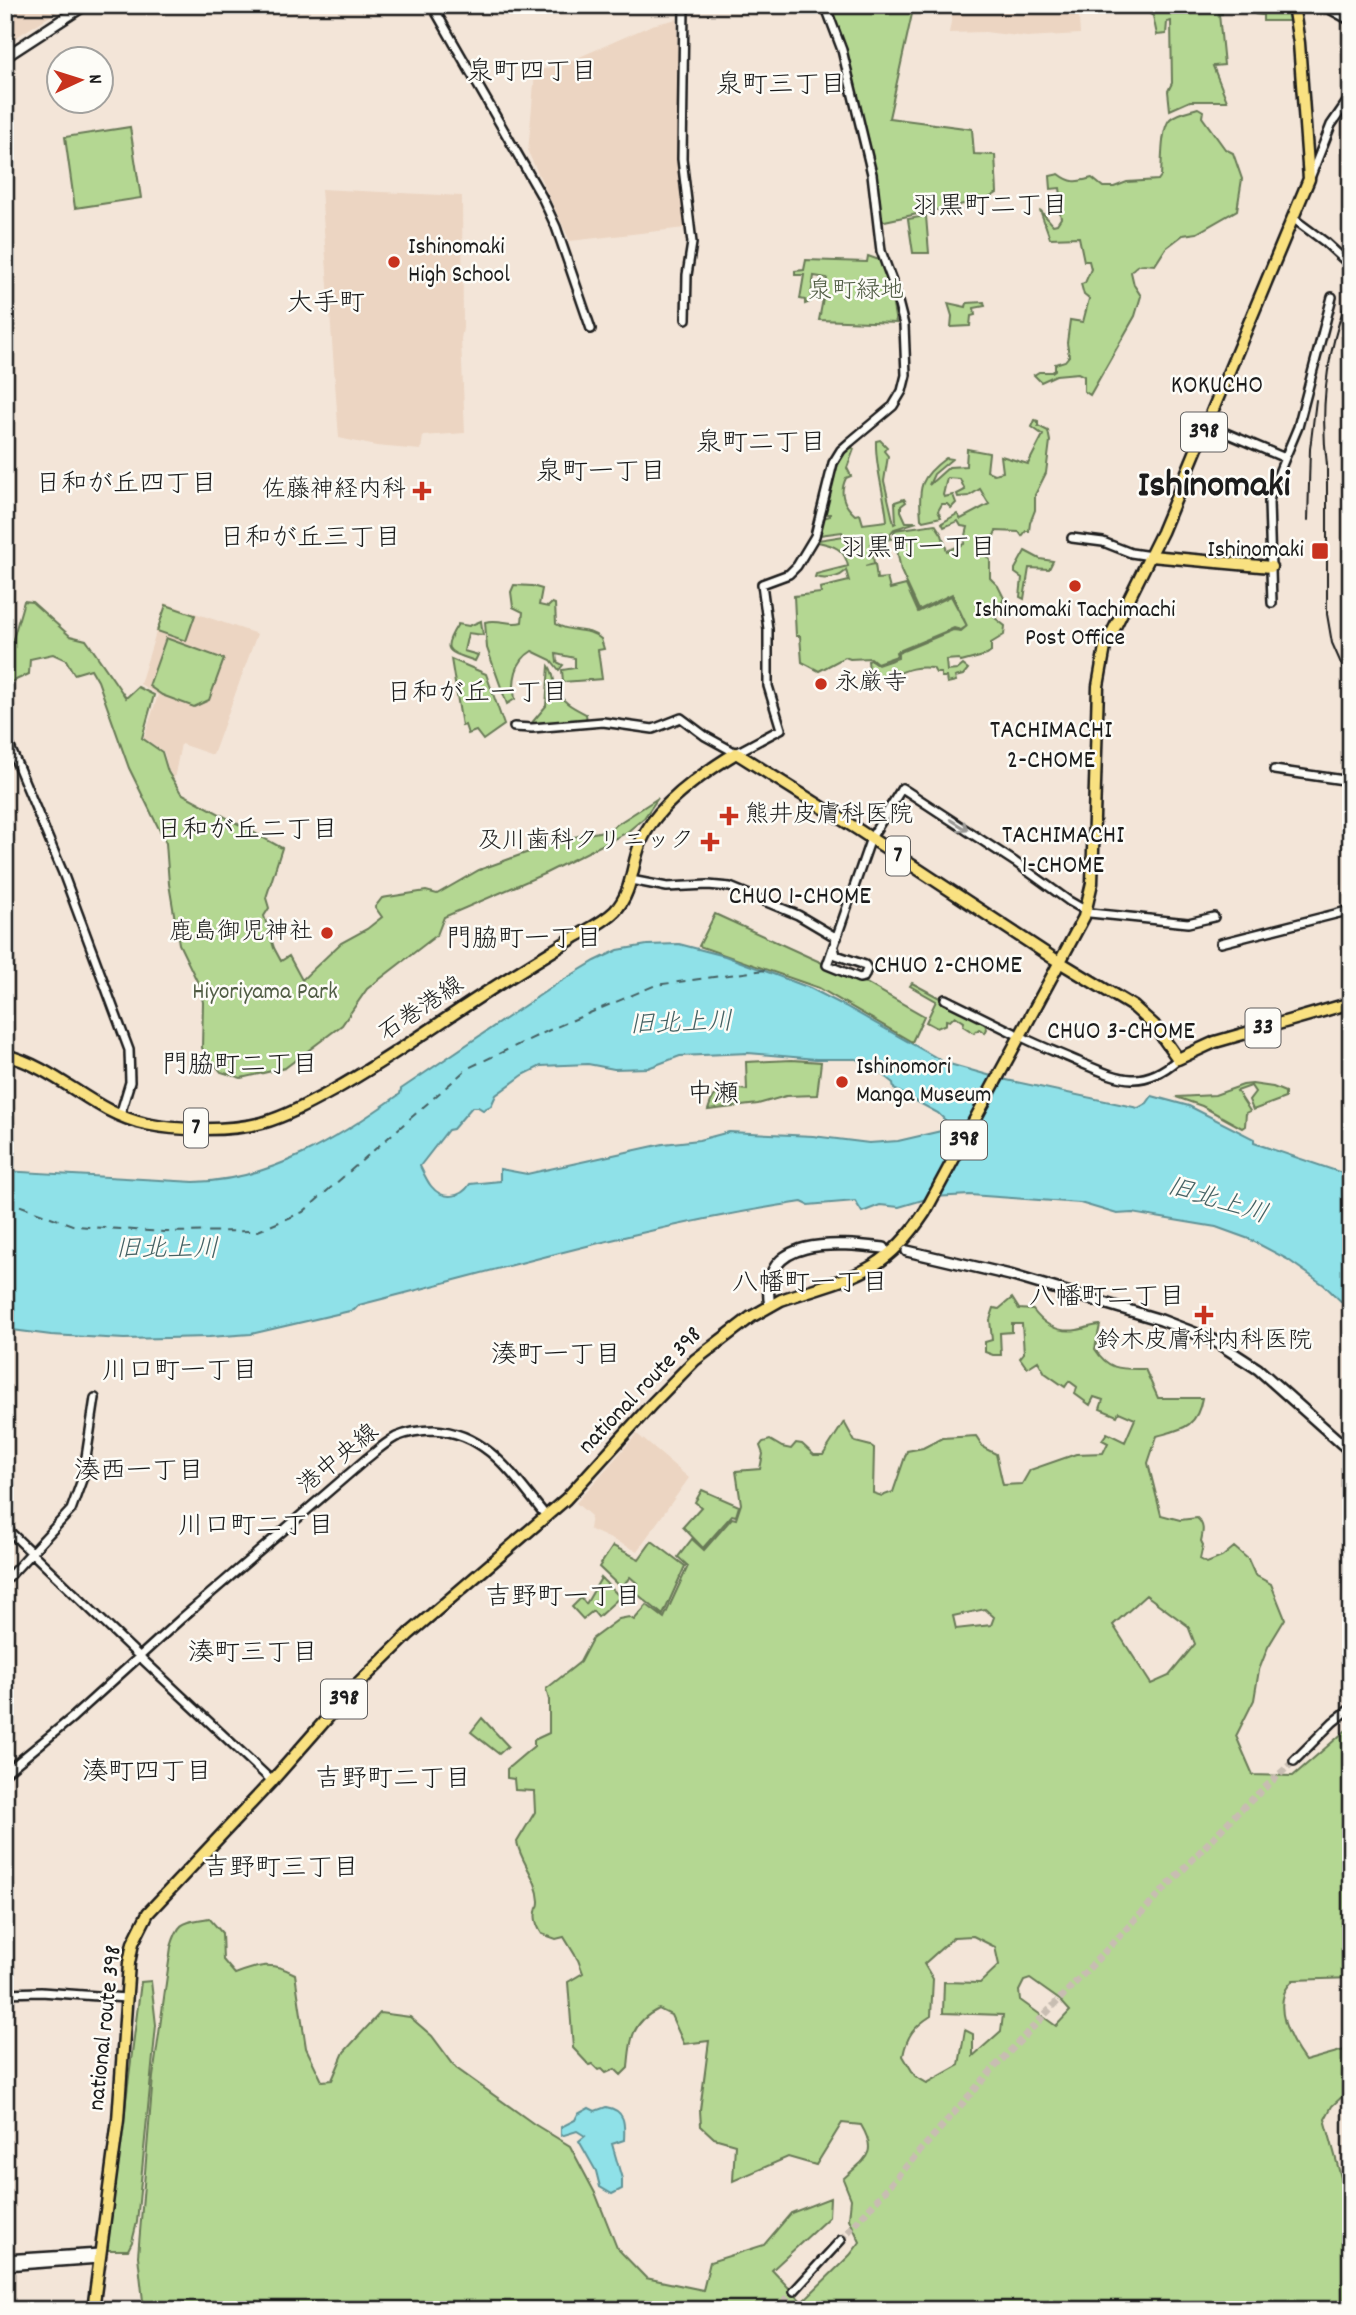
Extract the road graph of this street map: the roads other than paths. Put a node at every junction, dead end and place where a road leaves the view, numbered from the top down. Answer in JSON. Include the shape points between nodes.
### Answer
{"nodes":[{"id":1,"x":85,"y":5,"type":"edge"},
{"id":2,"x":432,"y":5,"type":"edge"},
{"id":3,"x":684,"y":5,"type":"edge"},
{"id":4,"x":825,"y":5,"type":"edge"},
{"id":5,"x":1293,"y":5,"type":"edge"},
{"id":6,"x":1322,"y":5,"type":"edge"},
{"id":7,"x":1351,"y":20,"type":"edge"},
{"id":8,"x":5,"y":57,"type":"edge"},
{"id":9,"x":1351,"y":96,"type":"edge"},
{"id":10,"x":1306,"y":149,"type":"junction"},
{"id":11,"x":1318,"y":156,"type":"junction"},
{"id":12,"x":1309,"y":179,"type":"junction"},
{"id":13,"x":1294,"y":219,"type":"junction"},
{"id":14,"x":1351,"y":266,"type":"edge"},
{"id":15,"x":1332,"y":297,"type":"dead end"},
{"id":16,"x":686,"y":320,"type":"dead end"},
{"id":17,"x":591,"y":329,"type":"dead end"},
{"id":18,"x":1207,"y":425,"type":"junction"},
{"id":19,"x":1285,"y":458,"type":"junction"},
{"id":20,"x":1072,"y":538,"type":"dead end"},
{"id":21,"x":1151,"y":556,"type":"junction"},
{"id":22,"x":1271,"y":568,"type":"junction"},
{"id":23,"x":1272,"y":603,"type":"dead end"},
{"id":24,"x":514,"y":727,"type":"dead end"},
{"id":25,"x":5,"y":735,"type":"edge"},
{"id":26,"x":736,"y":753,"type":"junction"},
{"id":27,"x":1274,"y":769,"type":"dead end"},
{"id":28,"x":1351,"y":781,"type":"edge"},
{"id":29,"x":871,"y":838,"type":"junction"},
{"id":30,"x":631,"y":880,"type":"junction"},
{"id":31,"x":1351,"y":910,"type":"edge"},
{"id":32,"x":1086,"y":911,"type":"junction"},
{"id":33,"x":1214,"y":917,"type":"dead end"},
{"id":34,"x":837,"y":937,"type":"junction"},
{"id":35,"x":1221,"y":943,"type":"dead end"},
{"id":36,"x":834,"y":948,"type":"junction"},
{"id":37,"x":1059,"y":962,"type":"junction"},
{"id":38,"x":945,"y":999,"type":"dead end"},
{"id":39,"x":1351,"y":1003,"type":"edge"},
{"id":40,"x":1014,"y":1033,"type":"dead end"},
{"id":41,"x":1024,"y":1038,"type":"dead end"},
{"id":42,"x":5,"y":1055,"type":"edge"},
{"id":43,"x":1178,"y":1059,"type":"junction"},
{"id":44,"x":120,"y":1115,"type":"junction"},
{"id":45,"x":884,"y":1248,"type":"dead end"},
{"id":46,"x":907,"y":1251,"type":"dead end"},
{"id":47,"x":770,"y":1306,"type":"junction"},
{"id":48,"x":95,"y":1398,"type":"dead end"},
{"id":49,"x":1351,"y":1452,"type":"edge"},
{"id":50,"x":547,"y":1517,"type":"junction"},
{"id":51,"x":5,"y":1527,"type":"edge"},
{"id":52,"x":32,"y":1553,"type":"junction"},
{"id":53,"x":5,"y":1581,"type":"edge"},
{"id":54,"x":139,"y":1657,"type":"junction"},
{"id":55,"x":1351,"y":1708,"type":"edge"},
{"id":56,"x":1294,"y":1761,"type":"tunnel mouth"},
{"id":57,"x":5,"y":1773,"type":"edge"},
{"id":58,"x":272,"y":1781,"type":"junction"},
{"id":59,"x":5,"y":1993,"type":"edge"},
{"id":60,"x":127,"y":1998,"type":"junction"},
{"id":61,"x":841,"y":2240,"type":"tunnel mouth"},
{"id":62,"x":100,"y":2256,"type":"junction"},
{"id":63,"x":5,"y":2259,"type":"edge"},
{"id":64,"x":31,"y":2261,"type":"junction"},
{"id":65,"x":5,"y":2266,"type":"edge"},
{"id":66,"x":794,"y":2291,"type":"tunnel mouth"},
{"id":67,"x":93,"y":2310,"type":"edge"}],
"edges":[{"from":1,"to":8,"type":"main road"},
{"from":2,"to":17,"type":"street","via":[[542,197]]},
{"from":3,"to":16,"type":"street","via":[[682,159],[692,243]]},
{"from":4,"to":26,"type":"street","via":[[842,50],[872,174],[881,251],[902,315],[906,375],[893,406],[841,450],[815,536],[797,566],[762,584],[768,686],[781,729]]},
{"from":5,"to":10,"type":"main road","number":"398"},
{"from":6,"to":7,"type":"street"},
{"from":9,"to":11,"type":"street","via":[[1331,125]]},
{"from":10,"to":11,"type":"street","via":[[1311,156]]},
{"from":10,"to":12,"type":"main road","number":"398"},
{"from":11,"to":12,"type":"street"},
{"from":12,"to":13,"type":"main road","name":"national route 398","number":"398"},
{"from":13,"to":14,"type":"street"},
{"from":13,"to":18,"type":"main road","name":"national route 398","number":"398"},
{"from":15,"to":19,"type":"street","via":[[1301,418]]},
{"from":18,"to":19,"type":"street"},
{"from":18,"to":21,"type":"main road","name":"national route 398","number":"398"},
{"from":19,"to":22,"type":"street","via":[[1269,502]]},
{"from":20,"to":21,"type":"street"},
{"from":21,"to":22,"type":"main road"},
{"from":21,"to":32,"type":"main road","name":"national route 398","number":"398","via":[[1107,640],[1101,662],[1092,883]]},
{"from":22,"to":23,"type":"street"},
{"from":24,"to":26,"type":"street","via":[[603,722],[653,729],[681,718]]},
{"from":25,"to":44,"type":"street","via":[[129,1050],[130,1082]]},
{"from":26,"to":29,"type":"main road","number":"7"},
{"from":26,"to":30,"type":"main road","name":"石巻港線","number":"7","via":[[659,813],[642,839]]},
{"from":27,"to":28,"type":"street"},
{"from":29,"to":32,"type":"street","one_way":true,"via":[[902,788]]},
{"from":29,"to":34,"type":"street"},
{"from":29,"to":37,"type":"main road","number":"7"},
{"from":30,"to":34,"type":"street","via":[[667,887],[730,887]]},
{"from":30,"to":44,"type":"main road","name":"石巻港線","number":"7","via":[[621,904],[602,921],[384,1060],[299,1108],[260,1124],[226,1128],[160,1126]]},
{"from":31,"to":35,"type":"street"},
{"from":32,"to":33,"type":"street","via":[[1188,923]]},
{"from":32,"to":37,"type":"main road","name":"national route 398","number":"398"},
{"from":34,"to":36,"type":"street"},
{"from":36,"to":36,"type":"street","via":[[836,955],[865,965],[864,977],[827,965]]},
{"from":37,"to":43,"type":"main road","via":[[1148,1018]]},
{"from":37,"to":47,"type":"main road","name":"national route 398","number":"398","via":[[925,1213],[901,1245],[863,1273]]},
{"from":38,"to":40,"type":"street"},
{"from":39,"to":43,"type":"main road","number":"33","via":[[1214,1042]]},
{"from":41,"to":43,"type":"street","via":[[1119,1079],[1156,1076]]},
{"from":42,"to":44,"type":"main road","name":"石巻港線","number":"7","via":[[58,1077],[96,1105]]},
{"from":45,"to":47,"type":"main road","via":[[836,1245],[797,1249],[779,1262],[771,1276]]},
{"from":46,"to":49,"type":"main road","via":[[1010,1275],[1213,1340],[1258,1369]]},
{"from":47,"to":50,"type":"main road","name":"national route 398","number":"398","via":[[695,1360]]},
{"from":48,"to":52,"type":"street","via":[[83,1477],[71,1510]]},
{"from":50,"to":54,"type":"street","name":"港中央線","via":[[492,1452],[475,1441],[450,1431],[407,1433],[365,1460]]},
{"from":50,"to":58,"type":"main road","name":"national route 398","number":"398","via":[[409,1634],[352,1690]]},
{"from":51,"to":52,"type":"street"},
{"from":52,"to":53,"type":"street"},
{"from":52,"to":54,"type":"street"},
{"from":54,"to":57,"type":"street","name":"港中央線"},
{"from":54,"to":58,"type":"street"},
{"from":55,"to":56,"type":"street"},
{"from":58,"to":60,"type":"main road","name":"national route 398","number":"398","via":[[141,1924],[133,1944]]},
{"from":59,"to":60,"type":"street"},
{"from":60,"to":62,"type":"main road","name":"national route 398","number":"398","via":[[118,2120]]},
{"from":61,"to":66,"type":"street"},
{"from":62,"to":64,"type":"street"},
{"from":62,"to":67,"type":"main road","name":"national route 398","number":"398"},
{"from":63,"to":64,"type":"street"},
{"from":64,"to":65,"type":"street"}]}
